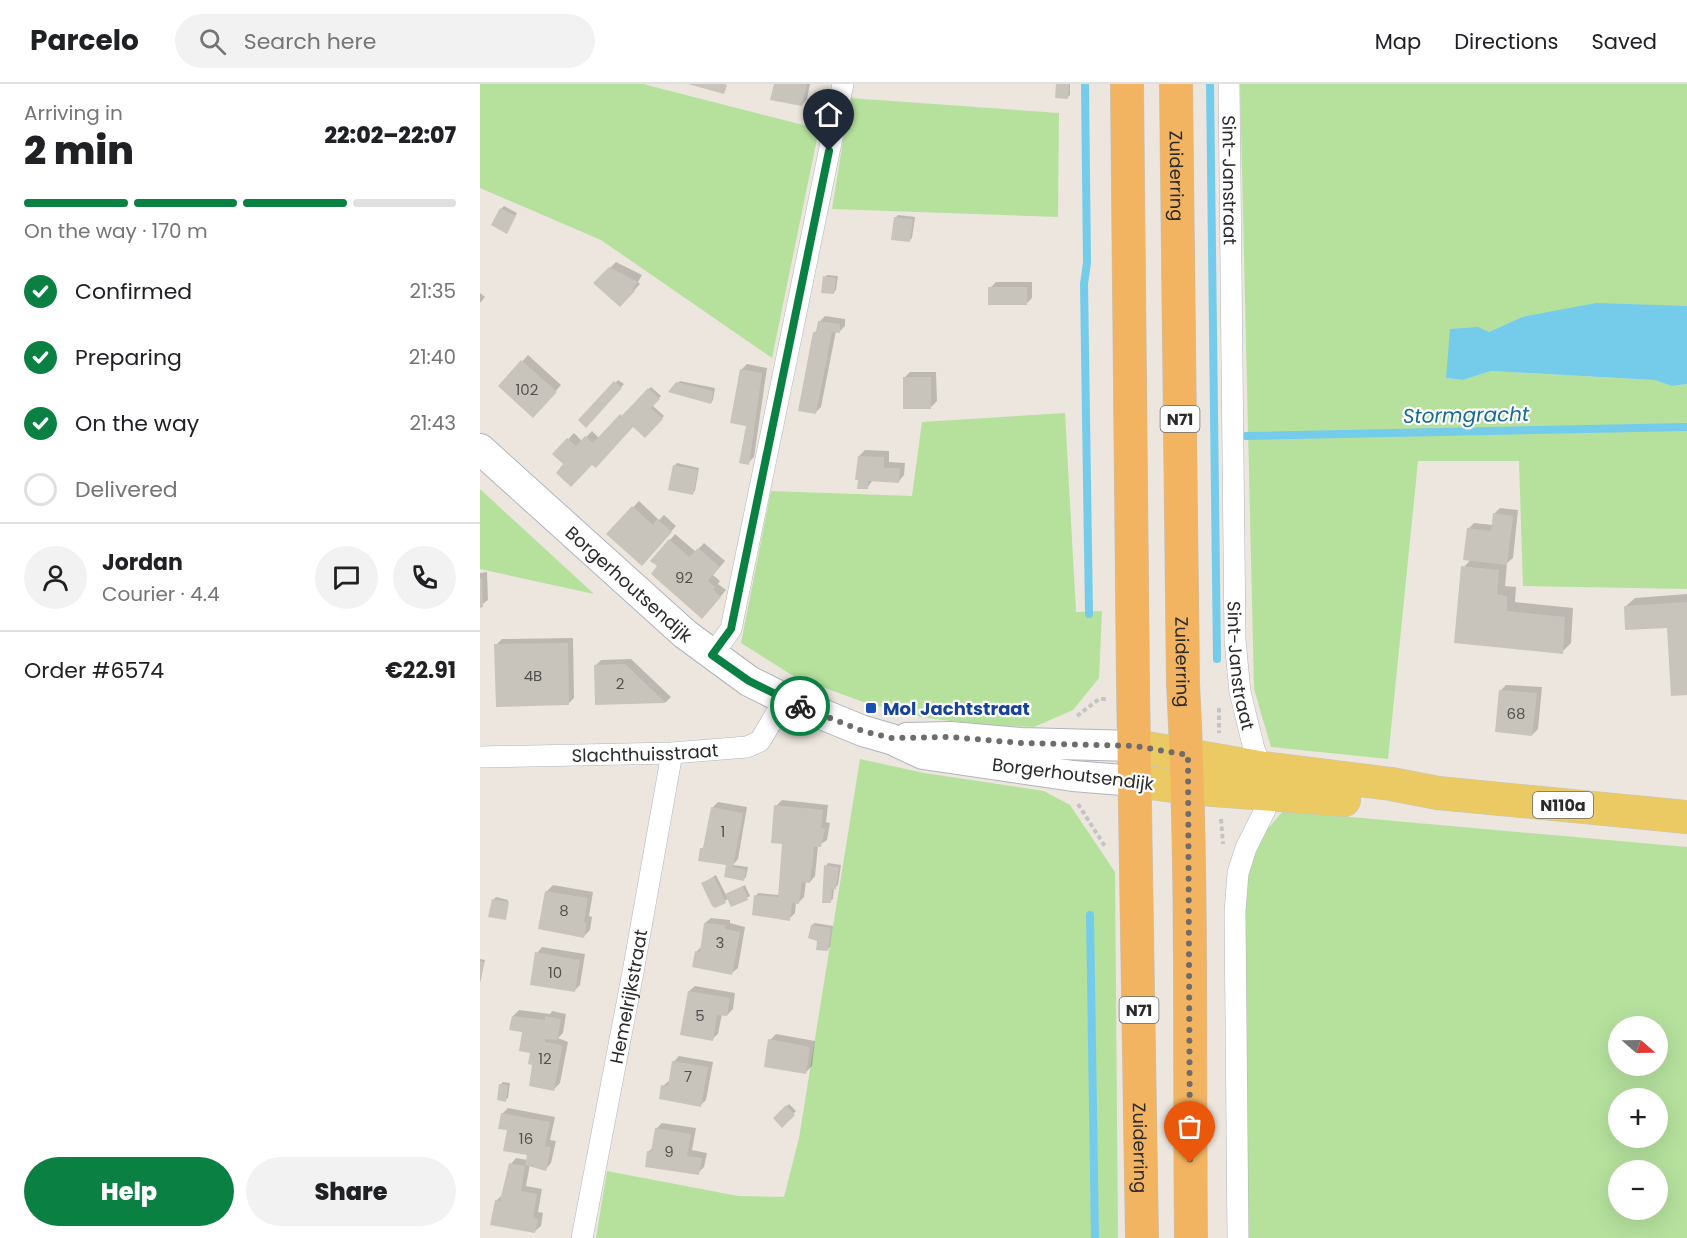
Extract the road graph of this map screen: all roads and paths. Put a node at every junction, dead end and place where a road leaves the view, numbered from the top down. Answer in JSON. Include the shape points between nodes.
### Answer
{"nodes":[{"id":1,"x":843,"y":84,"type":"edge"},
{"id":2,"x":1127,"y":84,"type":"edge"},
{"id":3,"x":1176,"y":84,"type":"edge"},
{"id":4,"x":1229,"y":84,"type":"edge"},
{"id":5,"x":480,"y":449,"type":"edge"},
{"id":6,"x":712,"y":655,"type":"junction"},
{"id":7,"x":785,"y":699,"type":"junction"},
{"id":8,"x":891,"y":738,"type":"junction"},
{"id":9,"x":1135,"y":746,"type":"junction"},
{"id":10,"x":672,"y":753,"type":"junction"},
{"id":11,"x":1188,"y":755,"type":"junction"},
{"id":12,"x":480,"y":756,"type":"edge"},
{"id":13,"x":1135,"y":781,"type":"junction"},
{"id":14,"x":1264,"y":781,"type":"junction"},
{"id":15,"x":1188,"y":788,"type":"junction"},
{"id":16,"x":1073,"y":798,"type":"dead end"},
{"id":17,"x":1687,"y":817,"type":"edge"},
{"id":18,"x":1137,"y":862,"type":"junction"},
{"id":19,"x":582,"y":1238,"type":"edge"},
{"id":20,"x":1142,"y":1238,"type":"edge"},
{"id":21,"x":1191,"y":1238,"type":"edge"},
{"id":22,"x":1238,"y":1238,"type":"edge"}],
"edges":[{"from":1,"to":6,"type":"street","via":[[731,629]]},
{"from":2,"to":9,"type":"highway","name":"Zuiderring","number":"N71"},
{"from":3,"to":11,"type":"highway","name":"Zuiderring","number":"N71","via":[[1183,684]]},
{"from":4,"to":14,"type":"street","name":"Sint-Janstraat","via":[[1235,640],[1240,692]]},
{"from":5,"to":6,"type":"main road","name":"Borgerhoutsendijk"},
{"from":6,"to":7,"type":"main road","name":"Borgerhoutsendijk","via":[[749,681]]},
{"from":7,"to":8,"type":"main road","name":"Borgerhoutsendijk","via":[[863,731]]},
{"from":7,"to":10,"type":"street","name":"Slachthuisstraat","via":[[760,741],[754,744]]},
{"from":8,"to":9,"type":"main road","name":"Borgerhoutsendijk"},
{"from":8,"to":13,"type":"main road","name":"Borgerhoutsendijk","via":[[923,754]]},
{"from":9,"to":11,"type":"main road","name":"Borgerhoutsendijk","number":"N110a"},
{"from":9,"to":13,"type":"highway","name":"Zuiderring","number":"N71"},
{"from":10,"to":12,"type":"street","name":"Slachthuisstraat"},
{"from":10,"to":19,"type":"street","name":"Hemelrijkstraat"},
{"from":11,"to":14,"type":"main road","name":"Borgerhoutsendijk","number":"N110a"},
{"from":11,"to":15,"type":"highway","name":"Zuiderring","number":"N71"},
{"from":13,"to":15,"type":"main road","name":"Borgerhoutsendijk","number":"N110a"},
{"from":13,"to":18,"type":"highway","name":"Zuiderring","number":"N71"},
{"from":14,"to":15,"type":"main road","name":"Borgerhoutsendijk","number":"N110a"},
{"from":14,"to":17,"type":"main road","name":"Borgerhoutsendijk","number":"N110a","via":[[1391,783],[1438,793]]},
{"from":14,"to":22,"type":"street","via":[[1265,810],[1238,873],[1235,912]]},
{"from":15,"to":21,"type":"highway","name":"Zuiderring","number":"N71"},
{"from":16,"to":18,"type":"path","via":[[1111,856],[1119,861]]},
{"from":18,"to":20,"type":"highway","name":"Zuiderring","number":"N71"}]}
